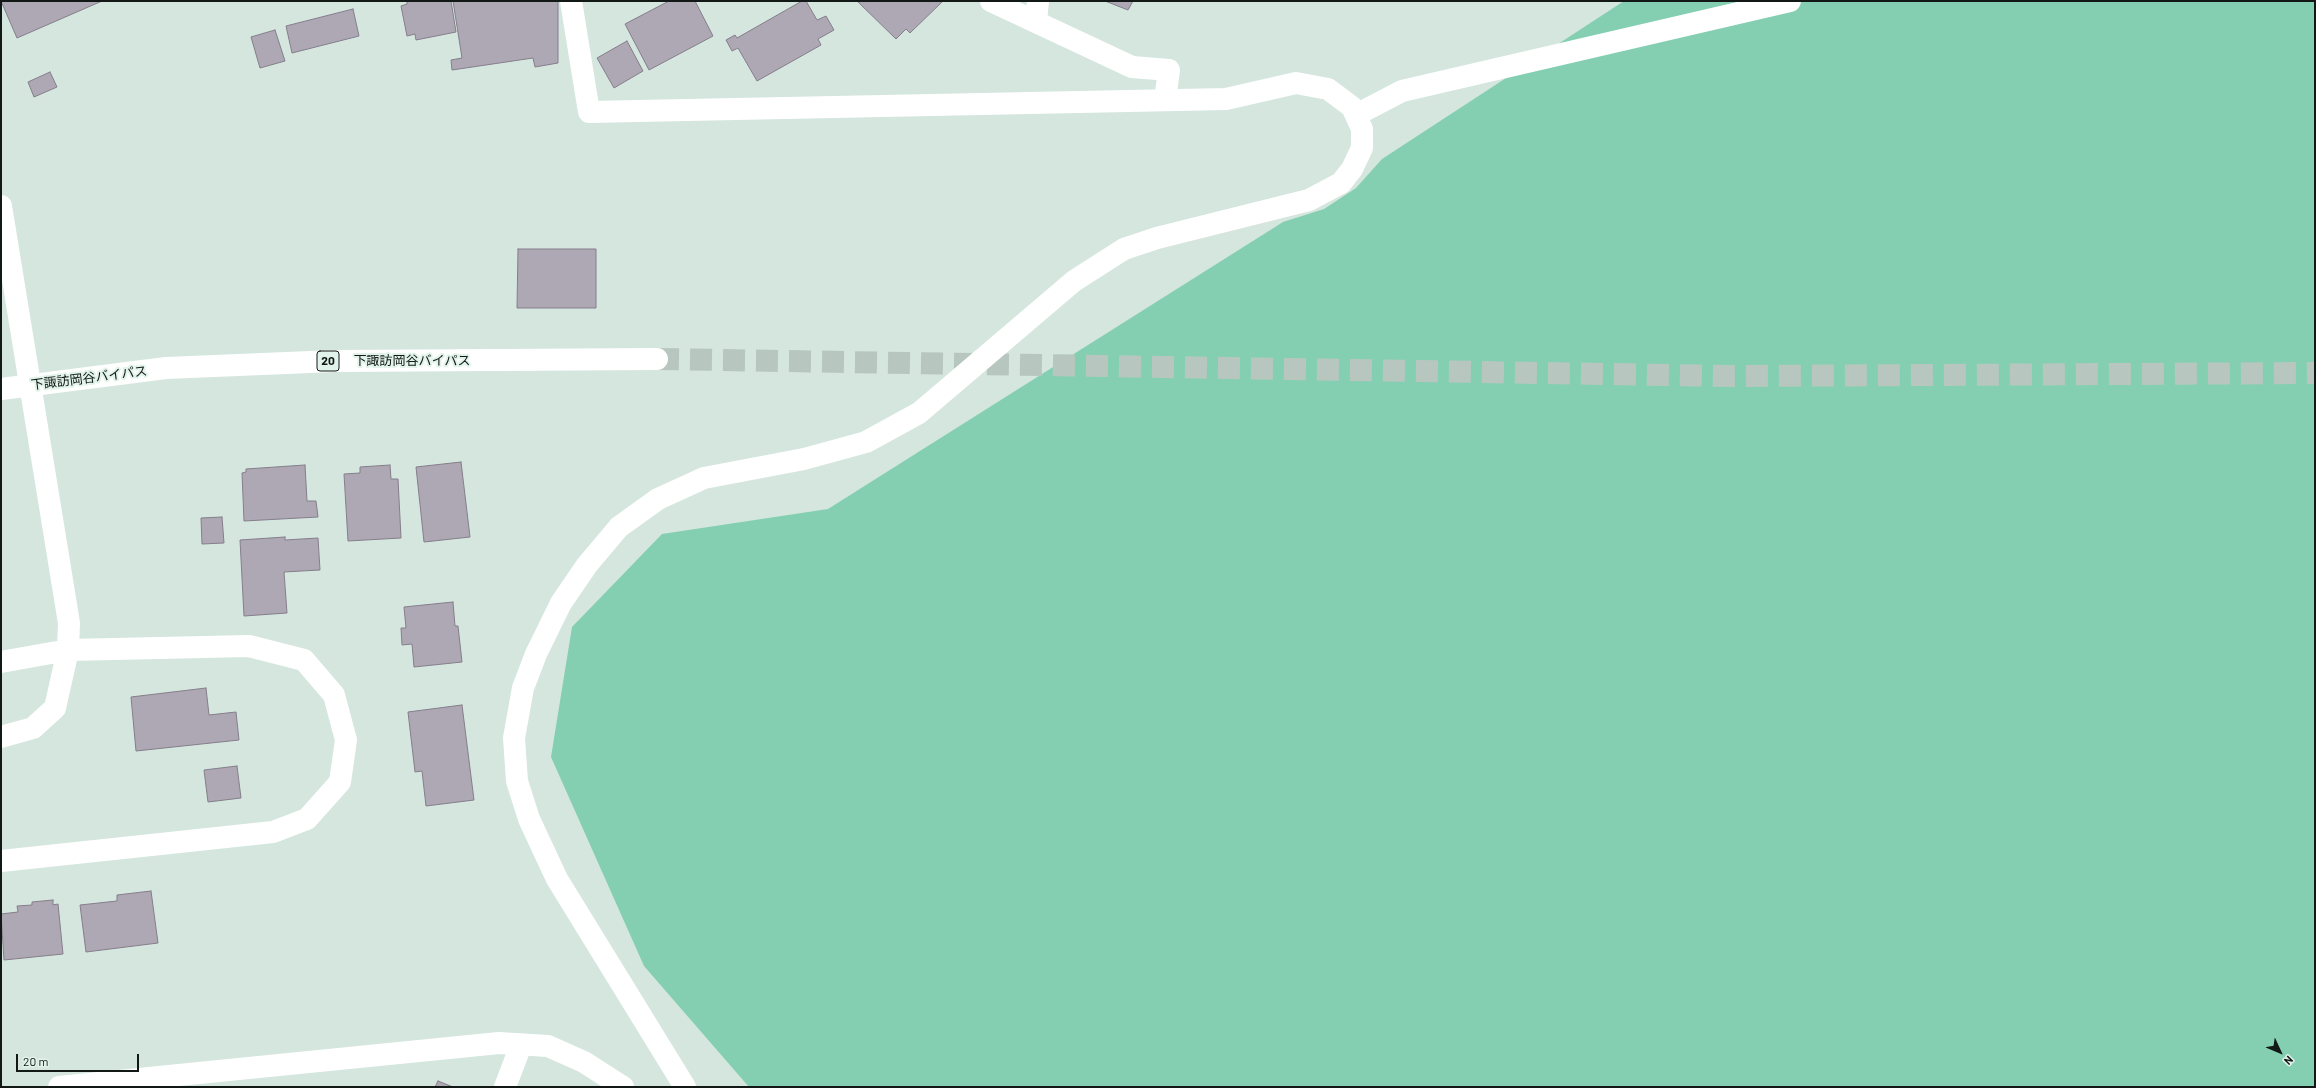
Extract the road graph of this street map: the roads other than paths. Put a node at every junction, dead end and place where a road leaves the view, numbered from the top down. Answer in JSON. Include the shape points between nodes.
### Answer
{"nodes":[{"id":1,"x":571,"y":1,"type":"edge"},
{"id":2,"x":991,"y":1,"type":"edge"},
{"id":3,"x":1790,"y":1,"type":"edge"},
{"id":4,"x":1037,"y":11,"type":"edge"},
{"id":5,"x":1165,"y":100,"type":"junction"},
{"id":6,"x":1356,"y":115,"type":"junction"},
{"id":7,"x":1,"y":206,"type":"edge"},
{"id":8,"x":657,"y":359,"type":"tunnel mouth"},
{"id":9,"x":1,"y":389,"type":"edge"},
{"id":10,"x":68,"y":650,"type":"junction"},
{"id":11,"x":1,"y":662,"type":"edge"},
{"id":12,"x":1,"y":737,"type":"edge"},
{"id":13,"x":1,"y":861,"type":"edge"},
{"id":14,"x":521,"y":1044,"type":"junction"},
{"id":15,"x":59,"y":1087,"type":"edge"},
{"id":16,"x":504,"y":1087,"type":"edge"},
{"id":17,"x":623,"y":1087,"type":"edge"},
{"id":18,"x":685,"y":1087,"type":"edge"}],
"edges":[{"from":1,"to":5,"type":"main road","via":[[589,112]]},
{"from":2,"to":4,"type":"main road"},
{"from":3,"to":6,"type":"main road","via":[[1402,91]]},
{"from":4,"to":5,"type":"main road","via":[[1132,67],[1169,70]]},
{"from":5,"to":6,"type":"main road","via":[[1226,99],[1296,83],[1328,89],[1352,107]]},
{"from":6,"to":18,"type":"main road","via":[[1362,129],[1362,148],[1352,169],[1340,183],[1309,200],[1157,238],[1124,249],[1074,281],[919,413],[866,442],[804,460],[704,478],[658,500],[619,527],[587,565],[561,603],[536,654],[523,688],[514,738],[517,781],[529,819],[557,879]]},
{"from":7,"to":10,"type":"main road","via":[[69,624]]},
{"from":8,"to":9,"type":"main road","name":"下諏訪岡谷バイパス","number":"20","via":[[335,361],[166,368]]},
{"from":10,"to":11,"type":"main road"},
{"from":10,"to":12,"type":"main road","via":[[55,708],[33,728]]},
{"from":10,"to":13,"type":"main road","via":[[249,646],[304,660],[334,695],[346,740],[340,782],[307,819],[272,832]]},
{"from":14,"to":15,"type":"main road","via":[[499,1043]]},
{"from":14,"to":16,"type":"main road"},
{"from":14,"to":17,"type":"main road","via":[[548,1046],[584,1062]]}]}
